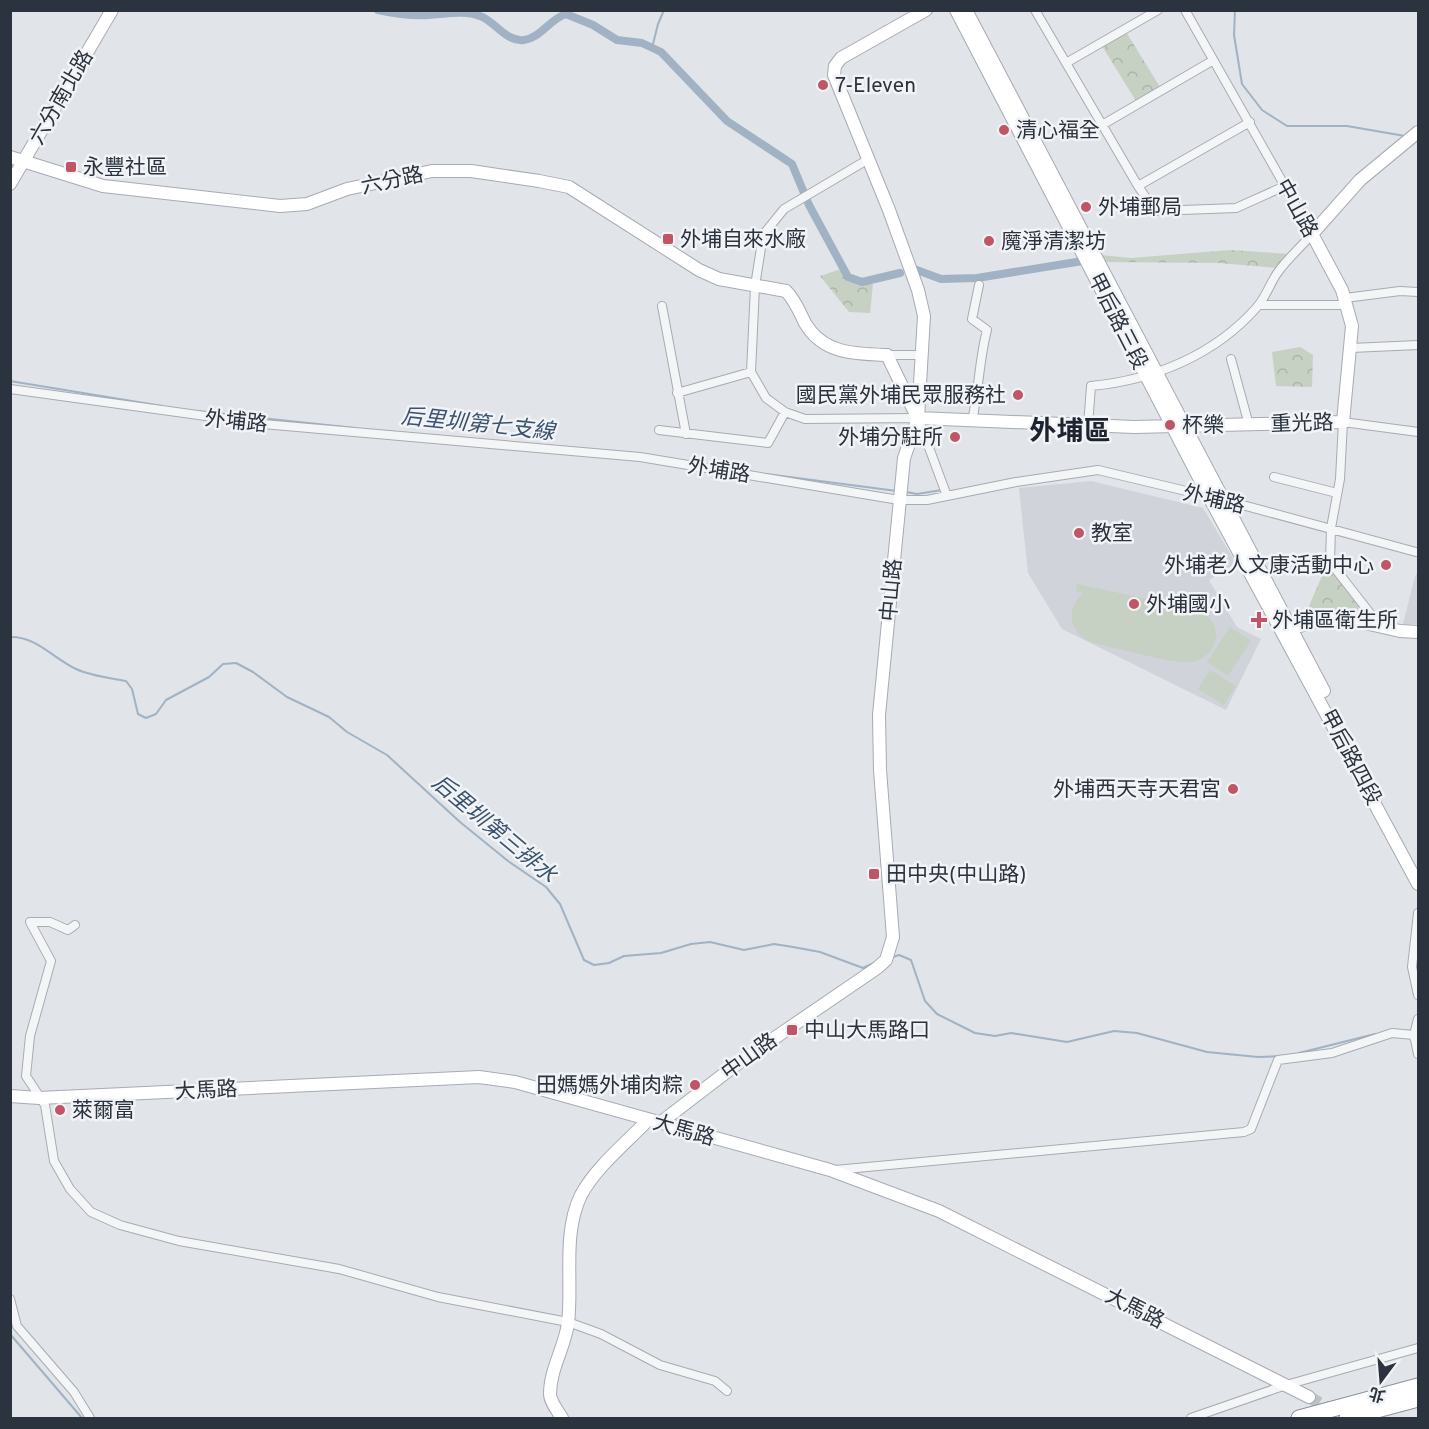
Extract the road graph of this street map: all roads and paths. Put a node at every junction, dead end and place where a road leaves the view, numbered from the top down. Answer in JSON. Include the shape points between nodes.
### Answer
{"nodes":[{"id":1,"x":112,"y":10,"type":"edge"},
{"id":2,"x":927,"y":10,"type":"edge"},
{"id":3,"x":956,"y":10,"type":"edge"},
{"id":4,"x":966,"y":10,"type":"edge"},
{"id":5,"x":1035,"y":10,"type":"edge"},
{"id":6,"x":1158,"y":10,"type":"edge"},
{"id":7,"x":1185,"y":10,"type":"edge"},
{"id":8,"x":1212,"y":61,"type":"junction"},
{"id":9,"x":1066,"y":63,"type":"junction"},
{"id":10,"x":1250,"y":122,"type":"junction"},
{"id":11,"x":1102,"y":125,"type":"junction"},
{"id":12,"x":1419,"y":132,"type":"edge"},
{"id":13,"x":10,"y":157,"type":"edge"},
{"id":14,"x":867,"y":160,"type":"junction"},
{"id":15,"x":24,"y":161,"type":"junction"},
{"id":16,"x":10,"y":184,"type":"edge"},
{"id":17,"x":1138,"y":186,"type":"junction"},
{"id":18,"x":1286,"y":186,"type":"junction"},
{"id":19,"x":1312,"y":234,"type":"junction"},
{"id":20,"x":979,"y":285,"type":"dead end"},
{"id":21,"x":755,"y":286,"type":"junction"},
{"id":22,"x":1419,"y":292,"type":"edge"},
{"id":23,"x":1346,"y":301,"type":"junction"},
{"id":24,"x":1259,"y":305,"type":"junction"},
{"id":25,"x":662,"y":306,"type":"dead end"},
{"id":26,"x":1419,"y":345,"type":"edge"},
{"id":27,"x":1351,"y":348,"type":"junction"},
{"id":28,"x":887,"y":355,"type":"junction"},
{"id":29,"x":923,"y":355,"type":"junction"},
{"id":30,"x":1231,"y":359,"type":"dead end"},
{"id":31,"x":751,"y":372,"type":"junction"},
{"id":32,"x":1151,"y":373,"type":"junction"},
{"id":33,"x":10,"y":389,"type":"edge"},
{"id":34,"x":677,"y":393,"type":"junction"},
{"id":35,"x":785,"y":412,"type":"junction"},
{"id":36,"x":918,"y":418,"type":"junction"},
{"id":37,"x":972,"y":421,"type":"junction"},
{"id":38,"x":1343,"y":422,"type":"junction"},
{"id":39,"x":1249,"y":425,"type":"junction"},
{"id":40,"x":1088,"y":426,"type":"junction"},
{"id":41,"x":1180,"y":426,"type":"junction"},
{"id":42,"x":659,"y":430,"type":"dead end"},
{"id":43,"x":1419,"y":432,"type":"edge"},
{"id":44,"x":686,"y":434,"type":"junction"},
{"id":45,"x":1274,"y":477,"type":"dead end"},
{"id":46,"x":1337,"y":492,"type":"junction"},
{"id":47,"x":947,"y":496,"type":"junction"},
{"id":48,"x":1209,"y":496,"type":"junction"},
{"id":49,"x":899,"y":500,"type":"junction"},
{"id":50,"x":1224,"y":500,"type":"junction"},
{"id":51,"x":1331,"y":528,"type":"junction"},
{"id":52,"x":1416,"y":552,"type":"dead end"},
{"id":53,"x":1380,"y":626,"type":"junction"},
{"id":54,"x":1287,"y":629,"type":"junction"},
{"id":55,"x":1419,"y":632,"type":"edge"},
{"id":56,"x":1419,"y":869,"type":"edge"},
{"id":57,"x":1419,"y":884,"type":"edge"},
{"id":58,"x":1419,"y":913,"type":"edge"},
{"id":59,"x":75,"y":926,"type":"dead end"},
{"id":60,"x":1419,"y":996,"type":"edge"},
{"id":61,"x":1419,"y":1019,"type":"edge"},
{"id":62,"x":1414,"y":1035,"type":"junction"},
{"id":63,"x":1419,"y":1054,"type":"edge"},
{"id":64,"x":10,"y":1096,"type":"edge"},
{"id":65,"x":39,"y":1098,"type":"junction"},
{"id":66,"x":654,"y":1121,"type":"junction"},
{"id":67,"x":830,"y":1170,"type":"junction"},
{"id":68,"x":10,"y":1299,"type":"edge"},
{"id":69,"x":568,"y":1322,"type":"junction"},
{"id":70,"x":1419,"y":1348,"type":"edge"},
{"id":71,"x":1419,"y":1384,"type":"edge"},
{"id":72,"x":1286,"y":1385,"type":"junction"},
{"id":73,"x":727,"y":1391,"type":"dead end"},
{"id":74,"x":1309,"y":1397,"type":"tunnel mouth"},
{"id":75,"x":1419,"y":1400,"type":"edge"},
{"id":76,"x":1419,"y":1408,"type":"edge"},
{"id":77,"x":1350,"y":1417,"type":"edge"},
{"id":78,"x":90,"y":1419,"type":"edge"},
{"id":79,"x":562,"y":1419,"type":"edge"},
{"id":80,"x":1191,"y":1419,"type":"edge"},
{"id":81,"x":1299,"y":1419,"type":"edge"}],
"edges":[{"from":1,"to":15,"type":"street","name":"六分南北路"},
{"from":2,"to":14,"type":"street","name":"中山路","via":[[841,58],[835,66],[834,75]]},
{"from":3,"to":32,"type":"street","name":"甲后路三段"},
{"from":4,"to":32,"type":"street","name":"甲后路三段"},
{"from":5,"to":9,"type":"street"},
{"from":6,"to":9,"type":"street"},
{"from":7,"to":8,"type":"street","name":"中山路"},
{"from":8,"to":10,"type":"street","name":"中山路"},
{"from":8,"to":11,"type":"street"},
{"from":9,"to":11,"type":"street"},
{"from":10,"to":17,"type":"street"},
{"from":10,"to":18,"type":"street","name":"中山路"},
{"from":11,"to":17,"type":"street"},
{"from":12,"to":19,"type":"street","via":[[1360,180]]},
{"from":13,"to":15,"type":"street","name":"六分路"},
{"from":14,"to":21,"type":"street","via":[[784,209],[769,224],[763,235]]},
{"from":14,"to":29,"type":"street","name":"中山路","via":[[918,290],[924,316]]},
{"from":15,"to":16,"type":"street","name":"六分南北路"},
{"from":15,"to":21,"type":"street","name":"六分路","via":[[103,186],[280,207],[307,204],[347,189],[432,171],[471,171],[539,181],[569,187],[699,270],[719,279]]},
{"from":17,"to":18,"type":"street","via":[[1155,211],[1236,208]]},
{"from":18,"to":19,"type":"street","name":"中山路"},
{"from":19,"to":23,"type":"street","name":"中山路"},
{"from":19,"to":24,"type":"street","via":[[1278,272]]},
{"from":20,"to":37,"type":"street","via":[[972,320],[987,330]]},
{"from":21,"to":28,"type":"street","name":"六分路","via":[[786,291],[806,325],[828,347],[854,354]]},
{"from":21,"to":31,"type":"street"},
{"from":22,"to":23,"type":"street","via":[[1400,291]]},
{"from":23,"to":24,"type":"street"},
{"from":23,"to":27,"type":"street","name":"中山路","via":[[1352,326]]},
{"from":24,"to":32,"type":"street","via":[[1215,346],[1184,363]]},
{"from":25,"to":34,"type":"street"},
{"from":26,"to":27,"type":"street"},
{"from":27,"to":38,"type":"street","name":"中山路"},
{"from":28,"to":29,"type":"street"},
{"from":28,"to":36,"type":"street"},
{"from":29,"to":36,"type":"street","name":"中山路"},
{"from":30,"to":39,"type":"street"},
{"from":31,"to":34,"type":"street"},
{"from":31,"to":35,"type":"street","via":[[766,398]]},
{"from":32,"to":40,"type":"street","via":[[1091,386]]},
{"from":32,"to":41,"type":"street","name":"甲后路三段"},
{"from":33,"to":49,"type":"street","name":"外埔路","via":[[263,424],[640,457]]},
{"from":34,"to":44,"type":"street"},
{"from":35,"to":36,"type":"street","via":[[805,419]]},
{"from":35,"to":44,"type":"street","via":[[768,443]]},
{"from":36,"to":37,"type":"street"},
{"from":36,"to":47,"type":"street"},
{"from":36,"to":49,"type":"street","name":"中山路","via":[[904,458]]},
{"from":37,"to":40,"type":"street"},
{"from":38,"to":39,"type":"street","name":"重光路"},
{"from":38,"to":43,"type":"street","name":"重光路"},
{"from":38,"to":46,"type":"street"},
{"from":39,"to":41,"type":"street","name":"重光路"},
{"from":40,"to":41,"type":"street"},
{"from":41,"to":48,"type":"street","name":"甲后路三段"},
{"from":41,"to":50,"type":"street","name":"甲后路三段"},
{"from":42,"to":44,"type":"street"},
{"from":45,"to":46,"type":"street"},
{"from":46,"to":51,"type":"street"},
{"from":47,"to":48,"type":"street","name":"外埔路","via":[[1098,470]]},
{"from":47,"to":49,"type":"street","name":"外埔路"},
{"from":48,"to":50,"type":"street","name":"外埔路"},
{"from":48,"to":54,"type":"street","name":"甲后路三段"},
{"from":49,"to":66,"type":"street","name":"中山路","via":[[879,716],[893,921],[886,960]]},
{"from":50,"to":51,"type":"street","name":"外埔路"},
{"from":50,"to":54,"type":"street","name":"甲后路三段"},
{"from":51,"to":52,"type":"street","name":"外埔路"},
{"from":51,"to":53,"type":"street","via":[[1330,562]]},
{"from":53,"to":54,"type":"street","via":[[1347,619]]},
{"from":53,"to":55,"type":"street"},
{"from":54,"to":56,"type":"street","name":"甲后路四段"},
{"from":54,"to":57,"type":"street","name":"甲后路四段"},
{"from":58,"to":60,"type":"street","via":[[1412,967]]},
{"from":59,"to":65,"type":"street","via":[[68,930],[50,922],[30,922],[51,961],[30,1036],[26,1076]]},
{"from":61,"to":62,"type":"street"},
{"from":62,"to":63,"type":"street"},
{"from":62,"to":67,"type":"street","via":[[1392,1033],[1332,1053],[1278,1060],[1251,1129],[1244,1132]]},
{"from":64,"to":65,"type":"street","name":"大馬路"},
{"from":65,"to":66,"type":"street","name":"大馬路","via":[[479,1077],[515,1082]]},
{"from":65,"to":69,"type":"street","via":[[45,1106],[54,1161],[70,1189],[91,1212],[120,1225],[179,1241],[339,1269],[438,1297]]},
{"from":66,"to":67,"type":"street","name":"大馬路"},
{"from":66,"to":69,"type":"street","name":"中山路","via":[[614,1154],[582,1194],[576,1208]]},
{"from":67,"to":72,"type":"street","name":"大馬路","via":[[939,1211],[995,1237]]},
{"from":68,"to":78,"type":"street","via":[[17,1326],[74,1392]]},
{"from":69,"to":73,"type":"street","via":[[601,1334],[660,1365],[715,1381]]},
{"from":69,"to":79,"type":"street","name":"中山路","via":[[550,1383],[550,1398]]},
{"from":70,"to":72,"type":"street"},
{"from":71,"to":81,"type":"highway"},
{"from":72,"to":74,"type":"street","name":"大馬路"},
{"from":72,"to":80,"type":"street"},
{"from":75,"to":77,"type":"highway"},
{"from":76,"to":77,"type":"highway"}]}
